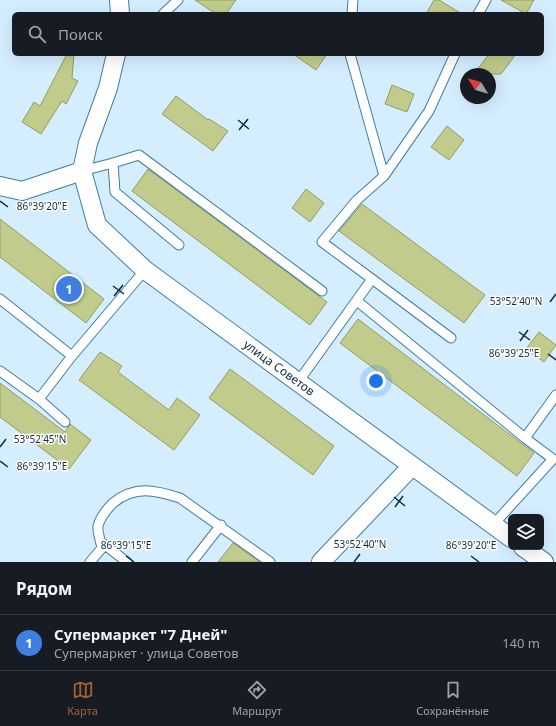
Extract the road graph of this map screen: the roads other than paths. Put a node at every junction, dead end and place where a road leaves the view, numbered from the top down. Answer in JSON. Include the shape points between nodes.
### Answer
{"nodes":[{"id":1,"x":119,"y":0,"type":"edge"},
{"id":2,"x":178,"y":0,"type":"edge"},
{"id":3,"x":353,"y":0,"type":"edge"},
{"id":4,"x":486,"y":0,"type":"edge"},
{"id":5,"x":120,"y":12,"type":"edge"},
{"id":6,"x":165,"y":12,"type":"edge"},
{"id":7,"x":352,"y":12,"type":"edge"},
{"id":8,"x":479,"y":12,"type":"edge"},
{"id":9,"x":116,"y":56,"type":"edge"},
{"id":10,"x":351,"y":56,"type":"edge"},
{"id":11,"x":454,"y":56,"type":"edge"},
{"id":12,"x":113,"y":162,"type":"junction"},
{"id":13,"x":82,"y":171,"type":"junction"},
{"id":14,"x":384,"y":176,"type":"junction"},
{"id":15,"x":0,"y":186,"type":"edge"},
{"id":16,"x":179,"y":245,"type":"dead end"},
{"id":17,"x":145,"y":270,"type":"junction"},
{"id":18,"x":372,"y":279,"type":"junction"},
{"id":19,"x":322,"y":291,"type":"dead end"},
{"id":20,"x":0,"y":299,"type":"edge"},
{"id":21,"x":357,"y":301,"type":"junction"},
{"id":22,"x":451,"y":338,"type":"dead end"},
{"id":23,"x":72,"y":356,"type":"junction"},
{"id":24,"x":0,"y":371,"type":"edge"},
{"id":25,"x":298,"y":382,"type":"junction"},
{"id":26,"x":556,"y":395,"type":"edge"},
{"id":27,"x":39,"y":399,"type":"junction"},
{"id":28,"x":65,"y":422,"type":"dead end"},
{"id":29,"x":525,"y":438,"type":"junction"},
{"id":30,"x":554,"y":460,"type":"edge"},
{"id":31,"x":412,"y":466,"type":"junction"},
{"id":32,"x":221,"y":525,"type":"junction"},
{"id":33,"x":493,"y":525,"type":"junction"},
{"id":34,"x":508,"y":536,"type":"edge"},
{"id":35,"x":101,"y":542,"type":"junction"},
{"id":36,"x":527,"y":550,"type":"edge"},
{"id":37,"x":90,"y":562,"type":"edge"},
{"id":38,"x":127,"y":562,"type":"edge"},
{"id":39,"x":192,"y":562,"type":"edge"},
{"id":40,"x":270,"y":562,"type":"edge"},
{"id":41,"x":320,"y":562,"type":"edge"},
{"id":42,"x":544,"y":562,"type":"edge"}],
"edges":[{"from":1,"to":5,"type":"street"},
{"from":2,"to":6,"type":"lane"},
{"from":3,"to":7,"type":"lane"},
{"from":4,"to":8,"type":"lane"},
{"from":9,"to":13,"type":"street","via":[[108,88],[88,143]]},
{"from":10,"to":14,"type":"lane"},
{"from":11,"to":14,"type":"lane","via":[[429,111]]},
{"from":12,"to":13,"type":"lane"},
{"from":12,"to":16,"type":"lane","via":[[115,192]]},
{"from":12,"to":19,"type":"lane","via":[[139,155]]},
{"from":13,"to":15,"type":"street","via":[[22,191]]},
{"from":13,"to":17,"type":"street","name":"улица Советов","via":[[96,225]]},
{"from":14,"to":18,"type":"lane","via":[[357,200],[322,242]]},
{"from":17,"to":23,"type":"lane"},
{"from":17,"to":25,"type":"street","name":"улица Советов"},
{"from":18,"to":21,"type":"lane"},
{"from":18,"to":22,"type":"lane"},
{"from":20,"to":23,"type":"lane"},
{"from":21,"to":25,"type":"lane"},
{"from":21,"to":29,"type":"lane"},
{"from":23,"to":27,"type":"lane"},
{"from":24,"to":27,"type":"lane"},
{"from":25,"to":31,"type":"street","name":"улица Советов"},
{"from":26,"to":29,"type":"lane"},
{"from":27,"to":28,"type":"lane"},
{"from":29,"to":30,"type":"lane"},
{"from":30,"to":33,"type":"lane"},
{"from":31,"to":33,"type":"street","name":"улица Советов"},
{"from":31,"to":41,"type":"street"},
{"from":32,"to":35,"type":"lane","via":[[180,498],[162,492],[142,490],[122,496],[106,509],[98,527]]},
{"from":32,"to":39,"type":"lane"},
{"from":32,"to":40,"type":"lane"},
{"from":33,"to":34,"type":"street","name":"улица Советов"},
{"from":35,"to":37,"type":"lane","via":[[102,548]]},
{"from":35,"to":38,"type":"lane"},
{"from":36,"to":42,"type":"street"}]}
